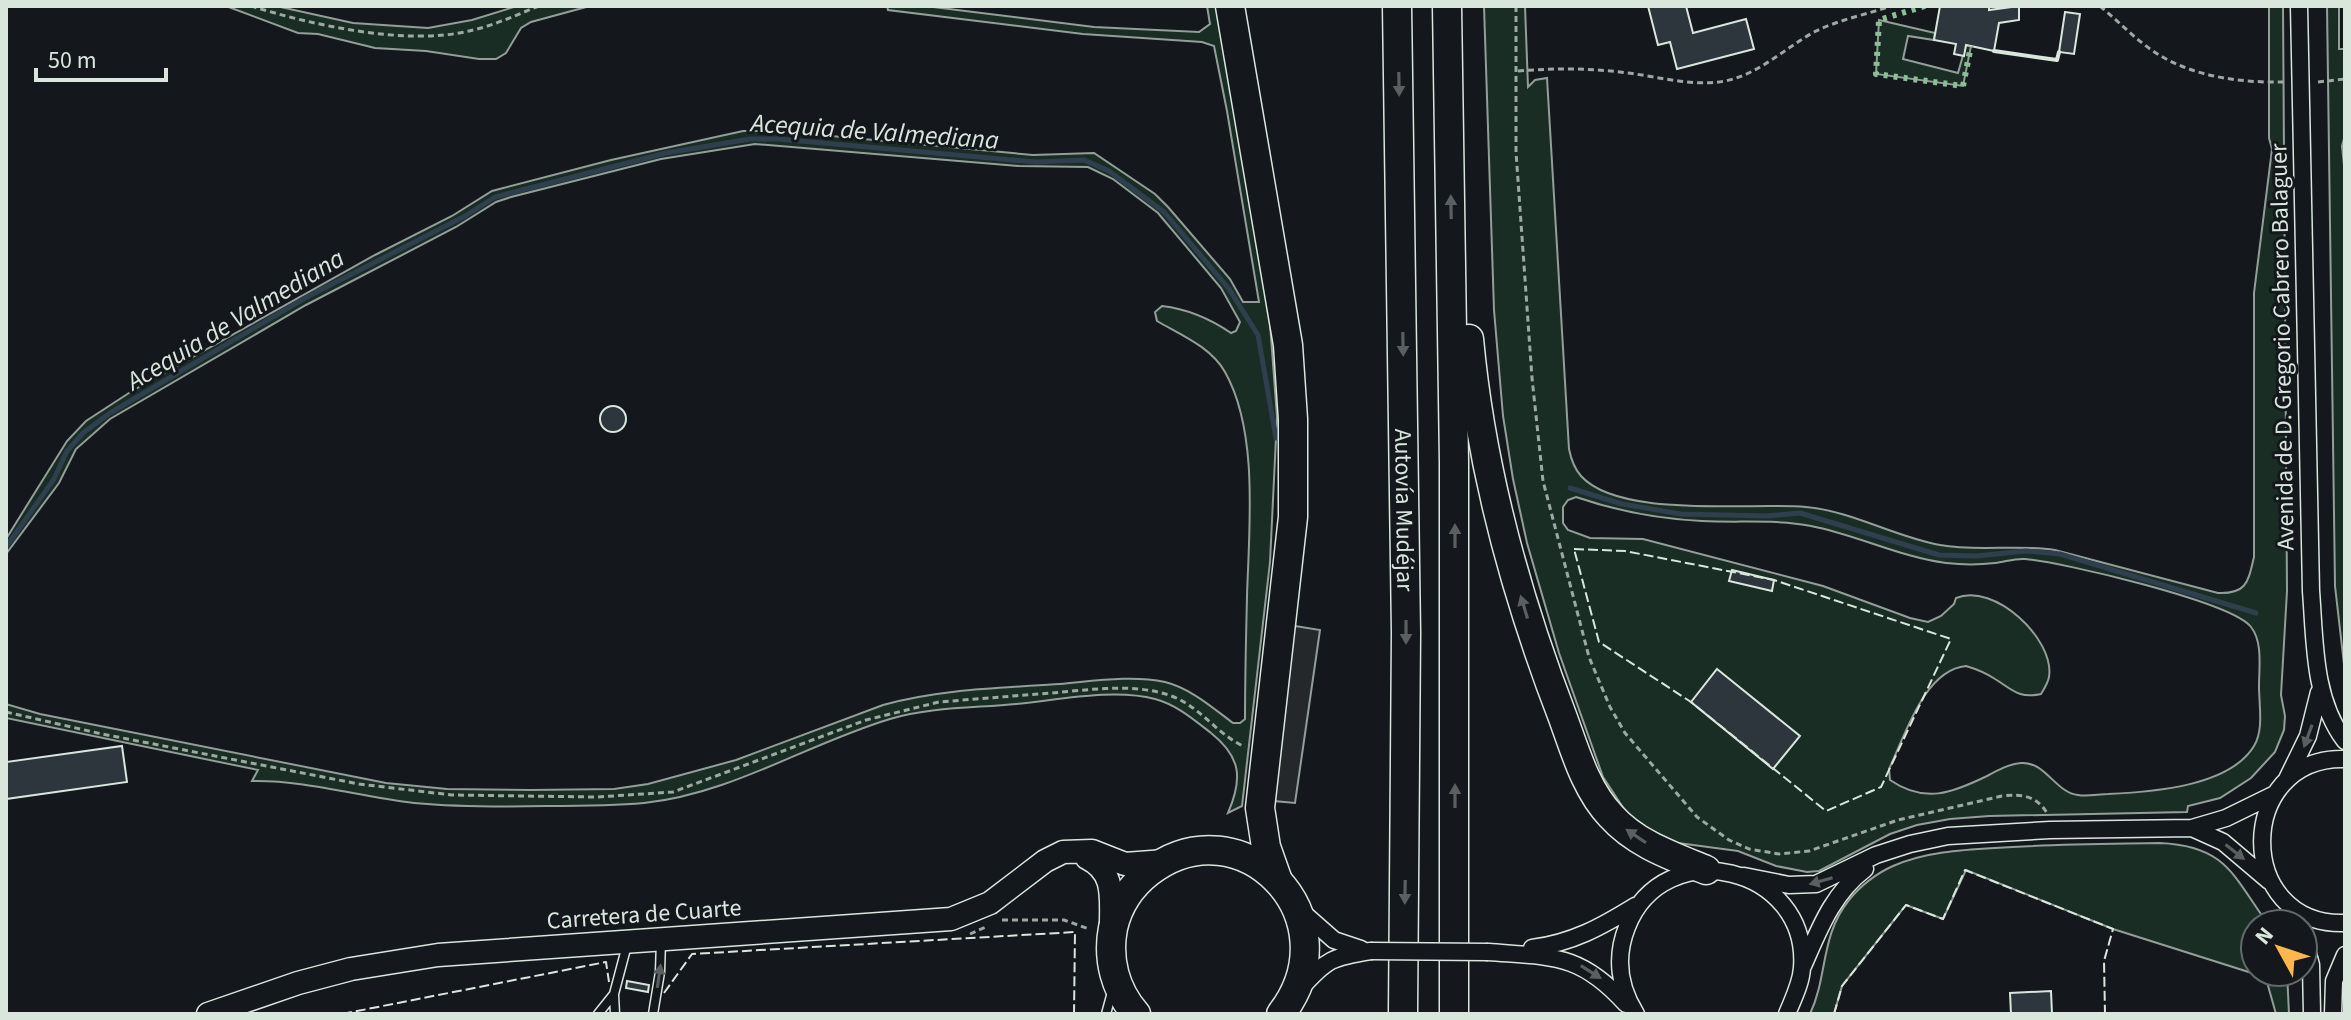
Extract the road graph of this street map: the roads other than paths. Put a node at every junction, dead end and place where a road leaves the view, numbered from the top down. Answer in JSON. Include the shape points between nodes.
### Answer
{"nodes":[{"id":1,"x":1230,"y":6,"type":"edge"},
{"id":2,"x":1397,"y":6,"type":"edge"},
{"id":3,"x":1447,"y":6,"type":"edge"},
{"id":4,"x":2299,"y":6,"type":"edge"},
{"id":5,"x":1453,"y":285,"type":"junction"},
{"id":6,"x":2320,"y":687,"type":"junction"},
{"id":7,"x":2345,"y":741,"type":"edge"},
{"id":8,"x":2345,"y":759,"type":"edge"},
{"id":9,"x":2280,"y":788,"type":"junction"},
{"id":10,"x":1260,"y":808,"type":"junction"},
{"id":11,"x":2192,"y":828,"type":"junction"},
{"id":12,"x":1892,"y":850,"type":"junction"},
{"id":13,"x":1071,"y":851,"type":"junction"},
{"id":14,"x":1216,"y":852,"type":"junction"},
{"id":15,"x":1167,"y":861,"type":"junction"},
{"id":16,"x":1706,"y":870,"type":"junction"},
{"id":17,"x":1744,"y":876,"type":"junction"},
{"id":18,"x":1278,"y":881,"type":"junction"},
{"id":19,"x":2272,"y":884,"type":"junction"},
{"id":20,"x":2285,"y":900,"type":"junction"},
{"id":21,"x":1640,"y":903,"type":"junction"},
{"id":22,"x":1296,"y":906,"type":"junction"},
{"id":23,"x":2289,"y":908,"type":"edge"},
{"id":24,"x":2345,"y":923,"type":"edge"},
{"id":25,"x":661,"y":938,"type":"junction"},
{"id":26,"x":1100,"y":939,"type":"junction"},
{"id":27,"x":628,"y":941,"type":"junction"},
{"id":28,"x":1371,"y":951,"type":"junction"},
{"id":29,"x":1488,"y":952,"type":"junction"},
{"id":30,"x":2345,"y":955,"type":"edge"},
{"id":31,"x":1802,"y":968,"type":"junction"},
{"id":32,"x":1116,"y":980,"type":"junction"},
{"id":33,"x":2311,"y":988,"type":"edge"},
{"id":34,"x":614,"y":994,"type":"junction"},
{"id":35,"x":1290,"y":1009,"type":"edge"},
{"id":36,"x":1787,"y":1011,"type":"edge"},
{"id":37,"x":652,"y":1013,"type":"edge"},
{"id":38,"x":1635,"y":1013,"type":"edge"},
{"id":39,"x":208,"y":1014,"type":"edge"},
{"id":40,"x":598,"y":1014,"type":"edge"},
{"id":41,"x":615,"y":1014,"type":"edge"},
{"id":42,"x":1106,"y":1014,"type":"edge"},
{"id":43,"x":1136,"y":1014,"type":"edge"},
{"id":44,"x":1403,"y":1014,"type":"edge"},
{"id":45,"x":1454,"y":1014,"type":"edge"},
{"id":46,"x":2312,"y":1014,"type":"edge"},
{"id":47,"x":2333,"y":1014,"type":"edge"}],
"edges":[{"from":1,"to":10,"type":"highway","via":[[1288,345],[1293,419],[1293,517]]},
{"from":2,"to":44,"type":"highway","name":"Autovía Mudéjar","one_way":true,"via":[[1406,617]]},
{"from":5,"to":3,"type":"highway","name":"Autovía Mudéjar","one_way":true},
{"from":4,"to":6,"type":"street","name":"Avenida de D. Gregorio Cabrero Balaguer","via":[[2311,591]]},
{"from":16,"to":5,"type":"highway","one_way":true,"via":[[1625,829],[1599,801],[1580,763],[1513,573],[1476,401],[1469,315]]},
{"from":45,"to":5,"type":"highway","name":"Autovía Mudéjar","one_way":true},
{"from":6,"to":7,"type":"street","name":"Avenida de D. Gregorio Cabrero Balaguer","via":[[2328,714]]},
{"from":6,"to":9,"type":"street","name":"Avenida de D. Gregorio Cabrero Balaguer","one_way":true,"via":[[2308,736]]},
{"from":8,"to":9,"type":"street","via":[[2310,765]]},
{"from":9,"to":11,"type":"street","via":[[2226,818]]},
{"from":9,"to":19,"type":"street","name":"Avenida de D. Gregorio Cabrero Balaguer","via":[[2266,811],[2261,839]]},
{"from":10,"to":14,"type":"highway","via":[[1242,836]]},
{"from":10,"to":18,"type":"highway"},
{"from":11,"to":12,"type":"street","via":[[1948,836]]},
{"from":11,"to":19,"type":"street","one_way":true,"via":[[2223,842]]},
{"from":12,"to":17,"type":"street","one_way":true,"via":[[1816,884]]},
{"from":12,"to":31,"type":"street","via":[[1840,893]]},
{"from":13,"to":15,"type":"street","via":[[1092,851],[1125,864]]},
{"from":13,"to":25,"type":"street","name":"Carretera de Cuarte","via":[[1045,861],[979,910],[951,919]]},
{"from":13,"to":26,"type":"street","via":[[1107,872],[1111,889]]},
{"from":14,"to":15,"type":"highway"},
{"from":14,"to":18,"type":"highway","via":[[1243,858]]},
{"from":15,"to":26,"type":"highway","via":[[1126,896]]},
{"from":16,"to":17,"type":"street"},
{"from":16,"to":21,"type":"street","via":[[1669,880]]},
{"from":17,"to":31,"type":"street","via":[[1776,897],[1788,912],[1797,929]]},
{"from":18,"to":22,"type":"highway"},
{"from":19,"to":20,"type":"street"},
{"from":20,"to":23,"type":"street"},
{"from":20,"to":24,"type":"street","via":[[2317,919]]},
{"from":21,"to":29,"type":"street","via":[[1570,941]]},
{"from":21,"to":38,"type":"street","via":[[1622,938],[1619,957],[1620,976]]},
{"from":22,"to":28,"type":"street","via":[[1334,940]]},
{"from":22,"to":35,"type":"highway","via":[[1306,950]]},
{"from":25,"to":27,"type":"street","name":"Carretera de Cuarte"},
{"from":37,"to":25,"type":"lane","one_way":true},
{"from":26,"to":32,"type":"highway"},
{"from":27,"to":34,"type":"lane"},
{"from":27,"to":39,"type":"street","name":"Carretera de Cuarte","via":[[398,961],[298,983]]},
{"from":28,"to":29,"type":"street","bridge":true},
{"from":28,"to":35,"type":"street","via":[[1334,957],[1318,969]]},
{"from":29,"to":38,"type":"street","one_way":true,"via":[[1580,964]]},
{"from":30,"to":47,"type":"street","via":[[2334,981]]},
{"from":31,"to":36,"type":"street"},
{"from":32,"to":42,"type":"lane"},
{"from":32,"to":43,"type":"highway"},
{"from":33,"to":46,"type":"street"},
{"from":34,"to":40,"type":"lane"},
{"from":34,"to":41,"type":"lane"}]}
